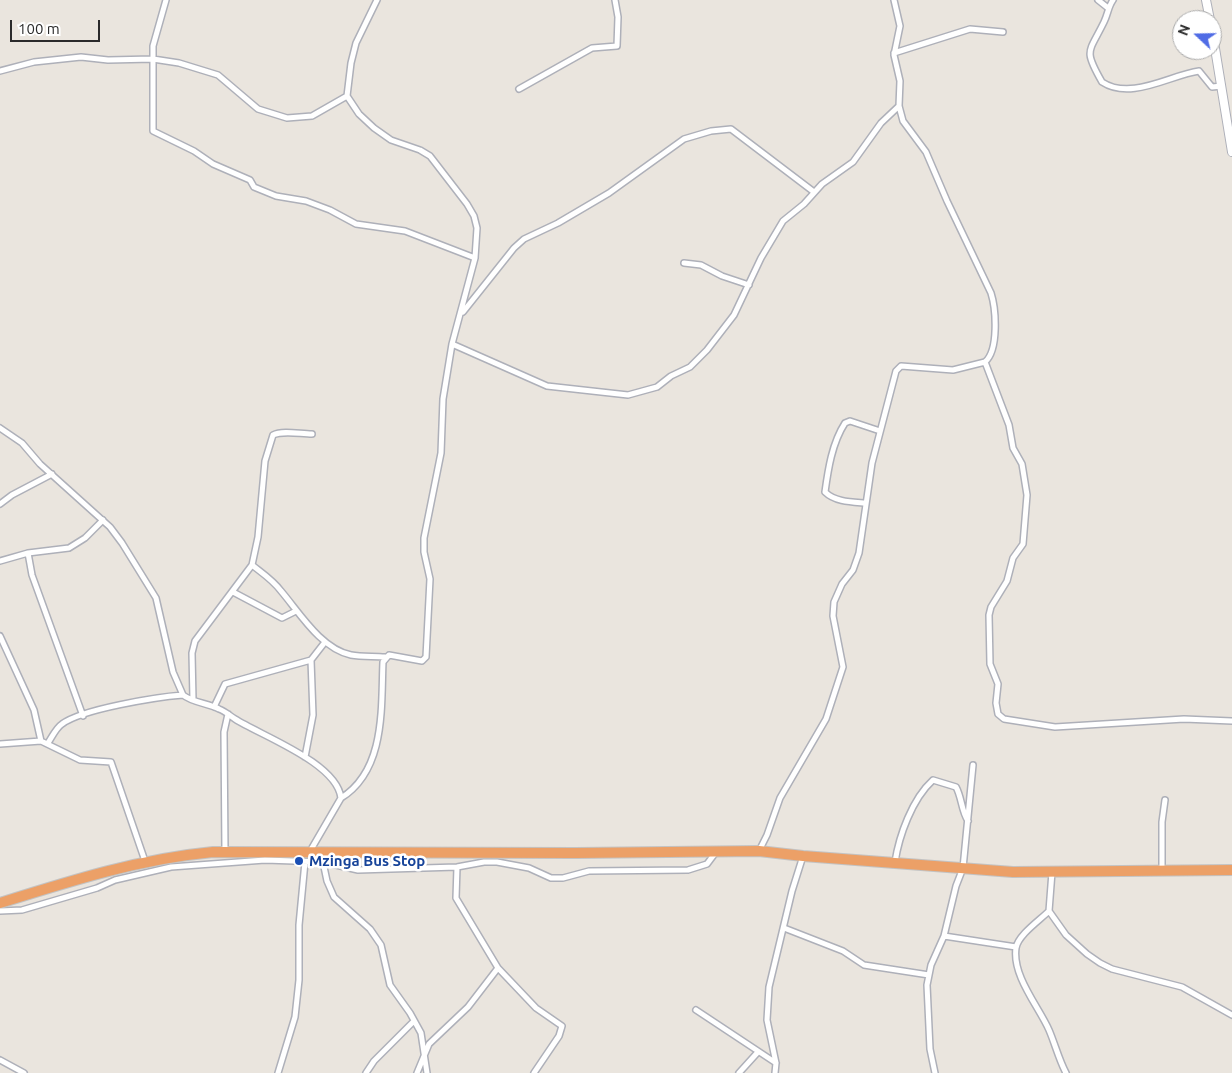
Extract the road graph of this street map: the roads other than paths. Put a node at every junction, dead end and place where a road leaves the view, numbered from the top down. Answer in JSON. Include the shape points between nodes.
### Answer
{"nodes":[{"id":1,"x":166,"y":0,"type":"edge"},
{"id":2,"x":377,"y":0,"type":"edge"},
{"id":3,"x":616,"y":0,"type":"edge"},
{"id":4,"x":894,"y":0,"type":"edge"},
{"id":5,"x":1098,"y":0,"type":"edge"},
{"id":6,"x":1113,"y":0,"type":"edge"},
{"id":7,"x":1108,"y":8,"type":"junction"},
{"id":8,"x":1003,"y":32,"type":"dead end"},
{"id":9,"x":894,"y":53,"type":"junction"},
{"id":10,"x":153,"y":58,"type":"junction"},
{"id":11,"x":1217,"y":60,"type":"edge"},
{"id":12,"x":0,"y":71,"type":"edge"},
{"id":13,"x":1222,"y":86,"type":"junction"},
{"id":14,"x":519,"y":90,"type":"dead end"},
{"id":15,"x":347,"y":96,"type":"junction"},
{"id":16,"x":899,"y":106,"type":"junction"},
{"id":17,"x":1231,"y":141,"type":"edge"},
{"id":18,"x":1232,"y":152,"type":"edge"},
{"id":19,"x":814,"y":192,"type":"junction"},
{"id":20,"x":475,"y":258,"type":"junction"},
{"id":21,"x":684,"y":263,"type":"dead end"},
{"id":22,"x":749,"y":285,"type":"junction"},
{"id":23,"x":462,"y":314,"type":"junction"},
{"id":24,"x":452,"y":344,"type":"junction"},
{"id":25,"x":985,"y":362,"type":"junction"},
{"id":26,"x":0,"y":428,"type":"edge"},
{"id":27,"x":880,"y":431,"type":"junction"},
{"id":28,"x":312,"y":434,"type":"dead end"},
{"id":29,"x":52,"y":474,"type":"junction"},
{"id":30,"x":866,"y":503,"type":"junction"},
{"id":31,"x":0,"y":504,"type":"edge"},
{"id":32,"x":103,"y":520,"type":"junction"},
{"id":33,"x":28,"y":553,"type":"junction"},
{"id":34,"x":0,"y":561,"type":"edge"},
{"id":35,"x":252,"y":565,"type":"junction"},
{"id":36,"x":233,"y":592,"type":"junction"},
{"id":37,"x":296,"y":611,"type":"junction"},
{"id":38,"x":0,"y":636,"type":"edge"},
{"id":39,"x":325,"y":642,"type":"junction"},
{"id":40,"x":0,"y":651,"type":"edge"},
{"id":41,"x":8,"y":652,"type":"junction"},
{"id":42,"x":386,"y":657,"type":"junction"},
{"id":43,"x":312,"y":660,"type":"junction"},
{"id":44,"x":183,"y":695,"type":"junction"},
{"id":45,"x":193,"y":700,"type":"junction"},
{"id":46,"x":214,"y":707,"type":"junction"},
{"id":47,"x":228,"y":714,"type":"junction"},
{"id":48,"x":83,"y":716,"type":"junction"},
{"id":49,"x":1232,"y":721,"type":"edge"},
{"id":50,"x":41,"y":740,"type":"junction"},
{"id":51,"x":48,"y":743,"type":"junction"},
{"id":52,"x":0,"y":744,"type":"edge"},
{"id":53,"x":306,"y":757,"type":"junction"},
{"id":54,"x":973,"y":764,"type":"dead end"},
{"id":55,"x":341,"y":798,"type":"junction"},
{"id":56,"x":1165,"y":800,"type":"dead end"},
{"id":57,"x":968,"y":821,"type":"junction"},
{"id":58,"x":758,"y":851,"type":"junction"},
{"id":59,"x":226,"y":852,"type":"junction"},
{"id":60,"x":716,"y":852,"type":"junction"},
{"id":61,"x":803,"y":856,"type":"junction"},
{"id":62,"x":308,"y":857,"type":"junction"},
{"id":63,"x":145,"y":861,"type":"junction"},
{"id":64,"x":323,"y":862,"type":"junction"},
{"id":65,"x":895,"y":862,"type":"junction"},
{"id":66,"x":457,"y":867,"type":"junction"},
{"id":67,"x":963,"y":868,"type":"junction"},
{"id":68,"x":1162,"y":870,"type":"junction"},
{"id":69,"x":1232,"y":870,"type":"edge"},
{"id":70,"x":1052,"y":872,"type":"junction"},
{"id":71,"x":0,"y":903,"type":"edge"},
{"id":72,"x":0,"y":911,"type":"edge"},
{"id":73,"x":1049,"y":911,"type":"junction"},
{"id":74,"x":784,"y":928,"type":"junction"},
{"id":75,"x":944,"y":936,"type":"junction"},
{"id":76,"x":1016,"y":947,"type":"junction"},
{"id":77,"x":498,"y":968,"type":"junction"},
{"id":78,"x":929,"y":975,"type":"junction"},
{"id":79,"x":696,"y":1010,"type":"dead end"},
{"id":80,"x":1232,"y":1015,"type":"edge"},
{"id":81,"x":414,"y":1021,"type":"junction"},
{"id":82,"x":758,"y":1052,"type":"junction"},
{"id":83,"x":424,"y":1059,"type":"junction"},
{"id":84,"x":0,"y":1060,"type":"edge"},
{"id":85,"x":776,"y":1063,"type":"junction"},
{"id":86,"x":24,"y":1073,"type":"edge"},
{"id":87,"x":278,"y":1073,"type":"edge"},
{"id":88,"x":366,"y":1073,"type":"edge"},
{"id":89,"x":417,"y":1073,"type":"edge"},
{"id":90,"x":427,"y":1073,"type":"edge"},
{"id":91,"x":534,"y":1073,"type":"edge"},
{"id":92,"x":739,"y":1073,"type":"edge"},
{"id":93,"x":775,"y":1073,"type":"edge"},
{"id":94,"x":934,"y":1073,"type":"edge"},
{"id":95,"x":1066,"y":1073,"type":"edge"}],
"edges":[{"from":1,"to":10,"type":"street","via":[[153,46]]},
{"from":2,"to":15,"type":"street","via":[[356,43]]},
{"from":3,"to":14,"type":"street","via":[[616,46],[592,48]]},
{"from":4,"to":9,"type":"street","via":[[900,26]]},
{"from":5,"to":7,"type":"street"},
{"from":6,"to":7,"type":"street"},
{"from":7,"to":13,"type":"street","via":[[1106,20],[1089,55],[1105,84],[1127,88],[1150,86],[1199,72],[1212,87]]},
{"from":8,"to":9,"type":"street","via":[[970,30]]},
{"from":9,"to":16,"type":"street","via":[[900,81]]},
{"from":10,"to":12,"type":"street","via":[[63,58]]},
{"from":10,"to":15,"type":"street","via":[[218,75],[247,101],[277,116],[312,116]]},
{"from":10,"to":20,"type":"street","via":[[153,131],[157,134],[276,196],[306,201],[356,224],[405,231]]},
{"from":11,"to":13,"type":"main road"},
{"from":13,"to":17,"type":"main road"},
{"from":15,"to":20,"type":"street","via":[[374,128],[391,140],[430,156],[474,216],[477,228]]},
{"from":16,"to":19,"type":"street","via":[[881,123],[853,162]]},
{"from":16,"to":25,"type":"street","via":[[903,121],[926,152],[992,293],[995,304],[994,340],[991,355]]},
{"from":17,"to":18,"type":"main road"},
{"from":19,"to":22,"type":"street","via":[[775,232]]},
{"from":19,"to":23,"type":"street","via":[[728,128],[691,135],[610,193],[520,242]]},
{"from":20,"to":23,"type":"street"},
{"from":21,"to":22,"type":"street","via":[[701,265]]},
{"from":22,"to":24,"type":"street","via":[[732,318],[696,362],[657,387],[628,395],[547,386]]},
{"from":23,"to":24,"type":"street"},
{"from":24,"to":42,"type":"street","via":[[443,399],[440,452],[424,538],[430,579],[426,657],[422,661]]},
{"from":25,"to":27,"type":"street","via":[[953,370],[898,368]]},
{"from":25,"to":49,"type":"street","via":[[1013,448],[1022,464],[1028,495],[1023,544],[989,615],[990,664],[998,684],[998,714],[1004,719],[1055,727],[1184,719]]},
{"from":26,"to":29,"type":"street","via":[[22,443]]},
{"from":27,"to":30,"type":"street"},
{"from":27,"to":30,"type":"street","via":[[850,421],[845,423],[826,474],[827,495]]},
{"from":28,"to":35,"type":"street","via":[[280,432],[273,435],[265,461]]},
{"from":29,"to":31,"type":"street"},
{"from":29,"to":32,"type":"street"},
{"from":30,"to":58,"type":"street","via":[[856,564],[834,602],[843,667],[834,699],[826,719],[780,798]]},
{"from":32,"to":33,"type":"street","via":[[69,548]]},
{"from":32,"to":44,"type":"street","via":[[122,543],[156,598],[173,672]]},
{"from":33,"to":34,"type":"street"},
{"from":33,"to":48,"type":"street","via":[[32,575]]},
{"from":35,"to":36,"type":"street"},
{"from":35,"to":37,"type":"street","via":[[280,590]]},
{"from":36,"to":37,"type":"street","via":[[282,618]]},
{"from":36,"to":45,"type":"street","via":[[195,641],[192,653]]},
{"from":37,"to":39,"type":"street"},
{"from":38,"to":41,"type":"street"},
{"from":39,"to":42,"type":"street","via":[[350,655]]},
{"from":39,"to":43,"type":"street"},
{"from":40,"to":41,"type":"street"},
{"from":41,"to":50,"type":"street","via":[[34,710]]},
{"from":42,"to":55,"type":"street","via":[[376,747],[362,779]]},
{"from":43,"to":46,"type":"street","via":[[225,684]]},
{"from":43,"to":53,"type":"street","via":[[313,715]]},
{"from":44,"to":45,"type":"street"},
{"from":44,"to":48,"type":"street","via":[[107,708]]},
{"from":45,"to":46,"type":"street"},
{"from":46,"to":47,"type":"street"},
{"from":47,"to":53,"type":"street"},
{"from":47,"to":59,"type":"street","via":[[224,732]]},
{"from":48,"to":51,"type":"street","via":[[62,724]]},
{"from":50,"to":51,"type":"street"},
{"from":50,"to":52,"type":"street"},
{"from":51,"to":63,"type":"street","via":[[80,760],[111,762]]},
{"from":53,"to":55,"type":"street","via":[[324,770]]},
{"from":54,"to":57,"type":"street"},
{"from":55,"to":62,"type":"street"},
{"from":56,"to":68,"type":"street"},
{"from":57,"to":65,"type":"street","via":[[956,787],[933,780],[924,789],[908,818]]},
{"from":57,"to":67,"type":"street"},
{"from":58,"to":60,"type":"highway"},
{"from":58,"to":61,"type":"highway"},
{"from":59,"to":62,"type":"highway"},
{"from":59,"to":63,"type":"highway"},
{"from":60,"to":62,"type":"highway","via":[[377,851]]},
{"from":60,"to":66,"type":"street","via":[[707,864],[688,870],[589,871],[563,878],[551,878],[529,868],[497,862]]},
{"from":61,"to":65,"type":"highway"},
{"from":61,"to":74,"type":"street"},
{"from":62,"to":64,"type":"street"},
{"from":62,"to":72,"type":"street","via":[[171,867],[115,880],[22,910]]},
{"from":62,"to":87,"type":"street","via":[[299,925],[295,1017]]},
{"from":63,"to":71,"type":"highway"},
{"from":64,"to":66,"type":"street","via":[[358,870]]},
{"from":64,"to":81,"type":"street","via":[[327,881],[337,901],[374,933],[381,946],[390,985]]},
{"from":65,"to":67,"type":"highway"},
{"from":66,"to":77,"type":"street","via":[[456,898]]},
{"from":67,"to":70,"type":"highway"},
{"from":67,"to":75,"type":"street"},
{"from":68,"to":69,"type":"highway"},
{"from":68,"to":70,"type":"highway"},
{"from":70,"to":73,"type":"street"},
{"from":73,"to":76,"type":"street"},
{"from":73,"to":80,"type":"street","via":[[1066,934],[1100,963],[1182,987]]},
{"from":74,"to":78,"type":"street","via":[[843,951],[864,965]]},
{"from":74,"to":85,"type":"street","via":[[769,988],[767,1020]]},
{"from":75,"to":76,"type":"street"},
{"from":75,"to":78,"type":"street"},
{"from":76,"to":95,"type":"street","via":[[1023,982],[1048,1027]]},
{"from":77,"to":83,"type":"street","via":[[468,1007],[429,1044]]},
{"from":77,"to":91,"type":"street","via":[[536,1008],[562,1026],[559,1036]]},
{"from":78,"to":94,"type":"street","via":[[927,1006]]},
{"from":79,"to":82,"type":"street"},
{"from":81,"to":83,"type":"street","via":[[423,1040]]},
{"from":81,"to":88,"type":"street"},
{"from":82,"to":85,"type":"street"},
{"from":82,"to":92,"type":"street"},
{"from":83,"to":89,"type":"street"},
{"from":83,"to":90,"type":"street"},
{"from":84,"to":86,"type":"street"},
{"from":85,"to":93,"type":"street"}]}
